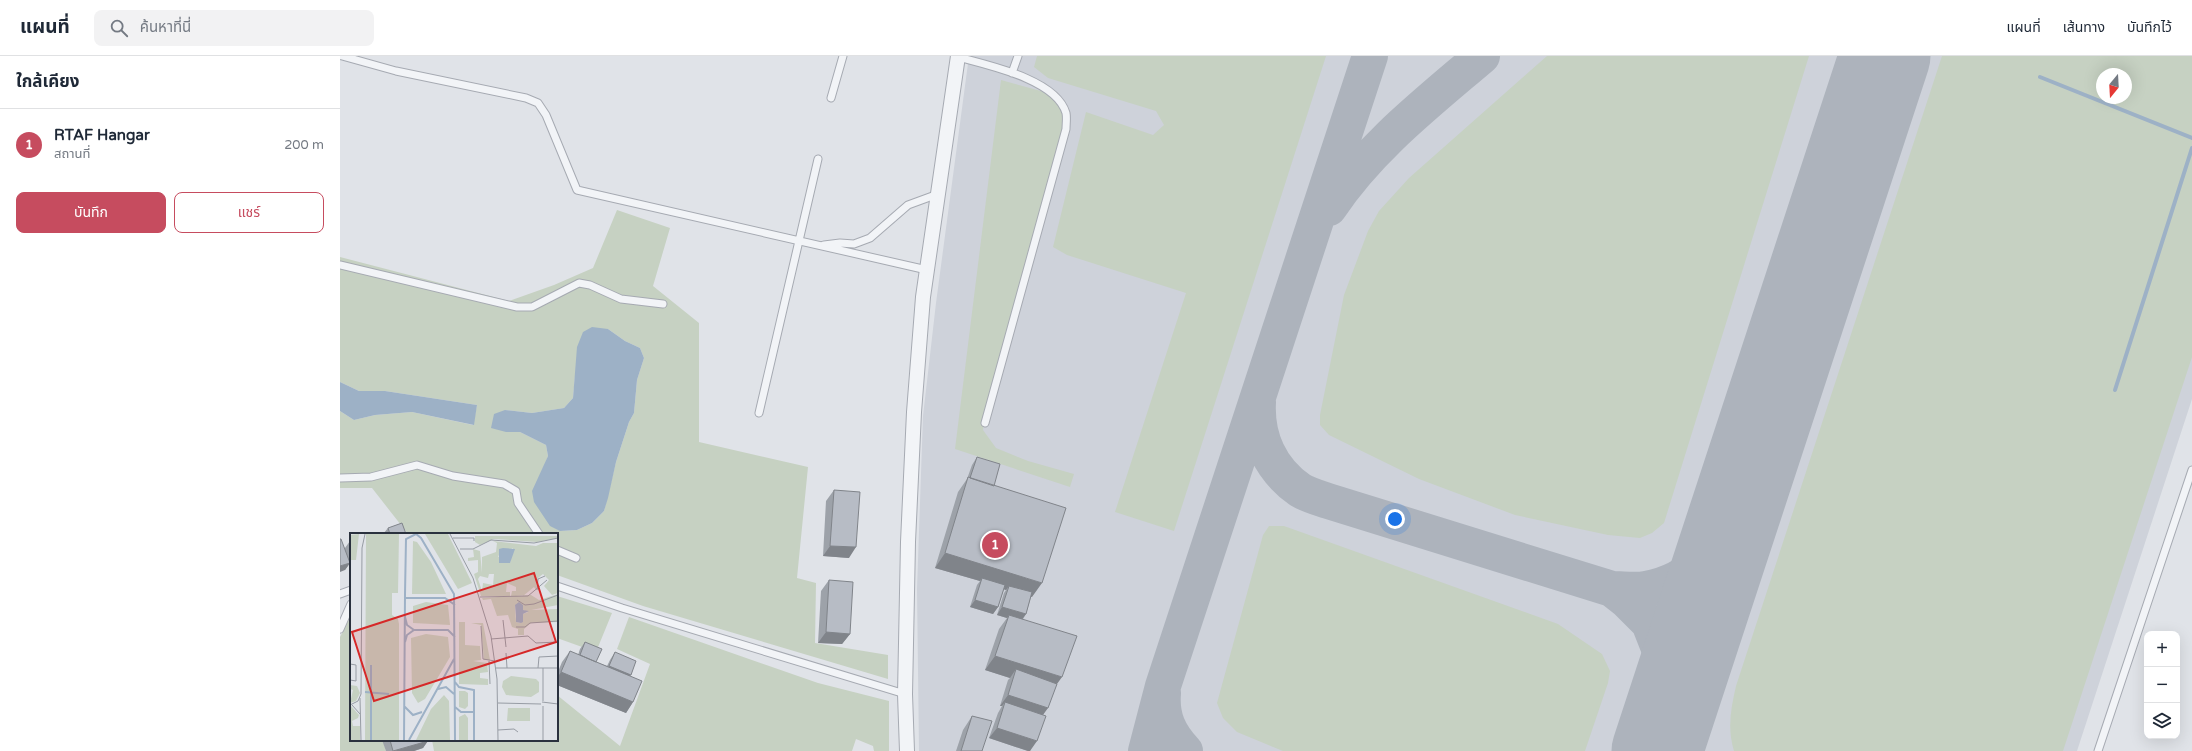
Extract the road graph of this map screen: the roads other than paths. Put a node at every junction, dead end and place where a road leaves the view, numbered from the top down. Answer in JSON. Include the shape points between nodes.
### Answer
{"nodes":[{"id":1,"x":342,"y":56,"type":"edge"},
{"id":2,"x":843,"y":56,"type":"edge"},
{"id":3,"x":958,"y":56,"type":"edge"},
{"id":4,"x":1018,"y":56,"type":"edge"},
{"id":5,"x":1012,"y":73,"type":"junction"},
{"id":6,"x":831,"y":98,"type":"dead end"},
{"id":7,"x":818,"y":159,"type":"dead end"},
{"id":8,"x":938,"y":194,"type":"junction"},
{"id":9,"x":799,"y":241,"type":"junction"},
{"id":10,"x":820,"y":246,"type":"junction"},
{"id":11,"x":340,"y":266,"type":"edge"},
{"id":12,"x":927,"y":270,"type":"junction"},
{"id":13,"x":663,"y":304,"type":"dead end"},
{"id":14,"x":759,"y":413,"type":"dead end"},
{"id":15,"x":985,"y":423,"type":"dead end"},
{"id":16,"x":2192,"y":470,"type":"edge"},
{"id":17,"x":340,"y":478,"type":"edge"},
{"id":18,"x":538,"y":533,"type":"edge"},
{"id":19,"x":558,"y":550,"type":"edge"},
{"id":20,"x":576,"y":558,"type":"dead end"},
{"id":21,"x":558,"y":586,"type":"edge"},
{"id":22,"x":350,"y":590,"type":"edge"},
{"id":23,"x":340,"y":594,"type":"edge"},
{"id":24,"x":350,"y":606,"type":"edge"},
{"id":25,"x":340,"y":629,"type":"edge"},
{"id":26,"x":905,"y":694,"type":"junction"},
{"id":27,"x":907,"y":751,"type":"edge"},
{"id":28,"x":2098,"y":751,"type":"edge"}],
"edges":[{"from":1,"to":9,"type":"lane","via":[[396,71],[526,98],[538,104],[546,115],[577,190]]},
{"from":2,"to":6,"type":"lane"},
{"from":3,"to":5,"type":"lane"},
{"from":3,"to":8,"type":"street"},
{"from":4,"to":5,"type":"lane"},
{"from":5,"to":15,"type":"lane","via":[[1027,77],[1055,98],[1066,113],[1066,129]]},
{"from":7,"to":9,"type":"lane"},
{"from":8,"to":10,"type":"lane","via":[[908,205],[870,238],[854,244]]},
{"from":8,"to":12,"type":"street"},
{"from":9,"to":10,"type":"lane"},
{"from":9,"to":14,"type":"lane"},
{"from":10,"to":12,"type":"lane"},
{"from":11,"to":13,"type":"lane","via":[[517,307],[532,307],[579,283],[590,285],[621,299]]},
{"from":12,"to":26,"type":"street","via":[[913,435]]},
{"from":16,"to":28,"type":"lane"},
{"from":17,"to":18,"type":"lane","via":[[370,477],[416,465],[453,476],[504,484],[516,491],[518,503]]},
{"from":19,"to":20,"type":"lane"},
{"from":21,"to":26,"type":"lane"},
{"from":22,"to":23,"type":"lane"},
{"from":24,"to":25,"type":"lane"},
{"from":26,"to":27,"type":"street"}]}
